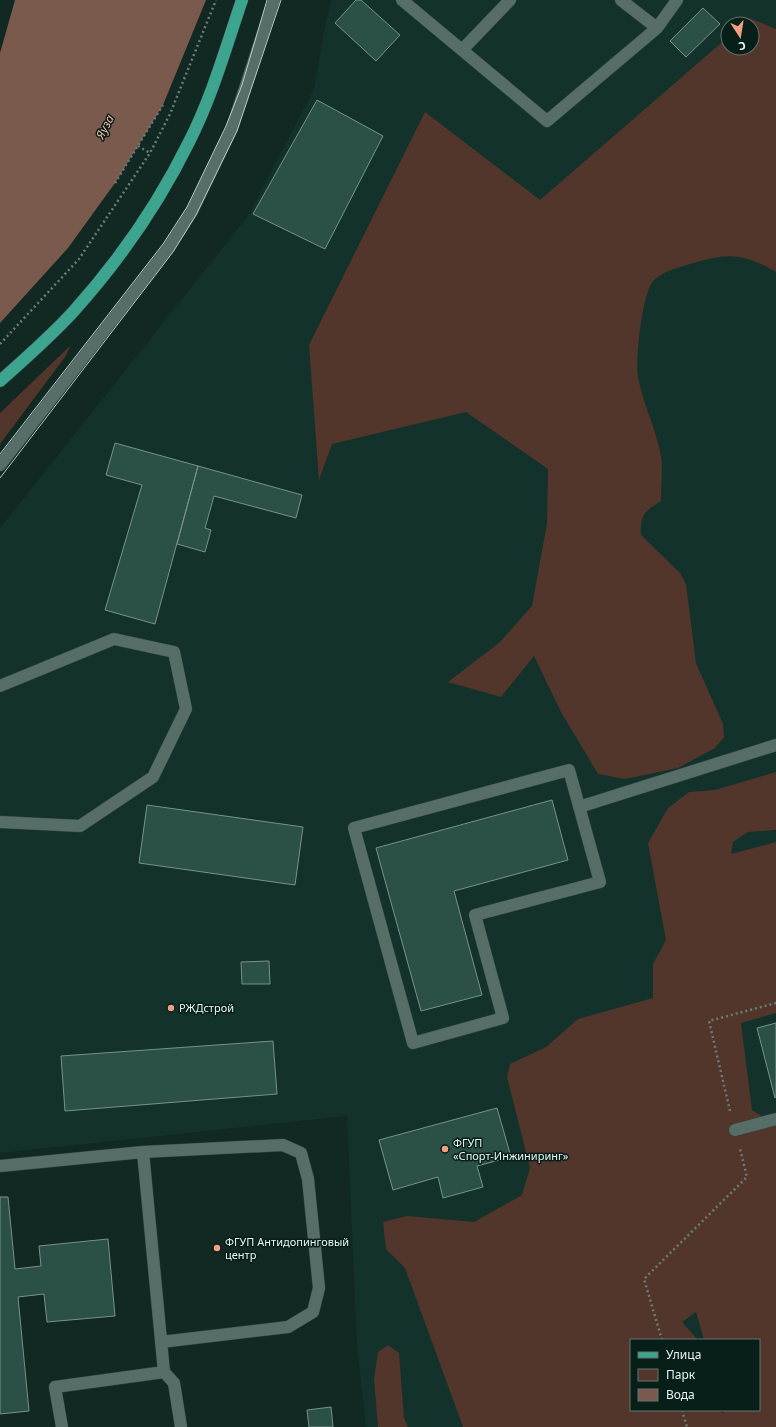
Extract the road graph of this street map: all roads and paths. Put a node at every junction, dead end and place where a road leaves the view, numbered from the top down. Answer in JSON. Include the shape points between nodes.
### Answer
{"nodes":[{"id":1,"x":216,"y":0,"type":"edge"},
{"id":2,"x":242,"y":0,"type":"edge"},
{"id":3,"x":274,"y":0,"type":"edge"},
{"id":4,"x":402,"y":0,"type":"edge"},
{"id":5,"x":510,"y":0,"type":"edge"},
{"id":6,"x":621,"y":0,"type":"edge"},
{"id":7,"x":677,"y":0,"type":"edge"},
{"id":8,"x":657,"y":28,"type":"junction"},
{"id":9,"x":462,"y":50,"type":"junction"},
{"id":10,"x":163,"y":105,"type":"dead end"},
{"id":11,"x":138,"y":146,"type":"junction"},
{"id":12,"x":150,"y":153,"type":"junction"},
{"id":13,"x":115,"y":183,"type":"dead end"},
{"id":14,"x":0,"y":344,"type":"edge"},
{"id":15,"x":0,"y":381,"type":"edge"},
{"id":16,"x":0,"y":465,"type":"edge"},
{"id":17,"x":0,"y":686,"type":"edge"},
{"id":18,"x":776,"y":744,"type":"edge"},
{"id":19,"x":579,"y":807,"type":"junction"},
{"id":20,"x":0,"y":822,"type":"edge"},
{"id":21,"x":776,"y":1003,"type":"edge"},
{"id":22,"x":776,"y":1119,"type":"edge"},
{"id":23,"x":735,"y":1130,"type":"junction"},
{"id":24,"x":143,"y":1152,"type":"junction"},
{"id":25,"x":0,"y":1166,"type":"edge"},
{"id":26,"x":662,"y":1339,"type":"edge"},
{"id":27,"x":161,"y":1342,"type":"junction"},
{"id":28,"x":164,"y":1372,"type":"junction"},
{"id":29,"x":682,"y":1411,"type":"edge"},
{"id":30,"x":62,"y":1427,"type":"edge"},
{"id":31,"x":181,"y":1427,"type":"edge"},
{"id":32,"x":687,"y":1427,"type":"edge"}],
"edges":[{"from":1,"to":12,"type":"path","via":[[170,114]]},
{"from":2,"to":15,"type":"main road","via":[[214,82],[190,141],[162,192],[116,260],[73,312]]},
{"from":3,"to":16,"type":"street","via":[[232,128],[192,211],[169,247]]},
{"from":4,"to":9,"type":"street"},
{"from":5,"to":9,"type":"street"},
{"from":6,"to":8,"type":"street"},
{"from":7,"to":8,"type":"street"},
{"from":8,"to":9,"type":"street","via":[[547,121]]},
{"from":10,"to":11,"type":"path"},
{"from":11,"to":12,"type":"path"},
{"from":11,"to":13,"type":"path"},
{"from":12,"to":14,"type":"path","via":[[80,259]]},
{"from":17,"to":20,"type":"street","via":[[114,639],[174,652],[186,709],[153,778],[80,826]]},
{"from":18,"to":19,"type":"street"},
{"from":19,"to":19,"type":"street","via":[[600,882],[475,916],[503,1018],[413,1043],[354,828],[569,770]]},
{"from":21,"to":23,"type":"path","via":[[709,1021]]},
{"from":22,"to":23,"type":"street"},
{"from":23,"to":26,"type":"path","via":[[747,1177],[644,1279]]},
{"from":24,"to":25,"type":"street"},
{"from":24,"to":27,"type":"street"},
{"from":24,"to":27,"type":"street","via":[[283,1146],[302,1153],[308,1179],[319,1288],[313,1312],[288,1327]]},
{"from":27,"to":28,"type":"street"},
{"from":28,"to":30,"type":"street","via":[[55,1387]]},
{"from":28,"to":31,"type":"street","via":[[174,1384]]},
{"from":29,"to":32,"type":"path"}]}
